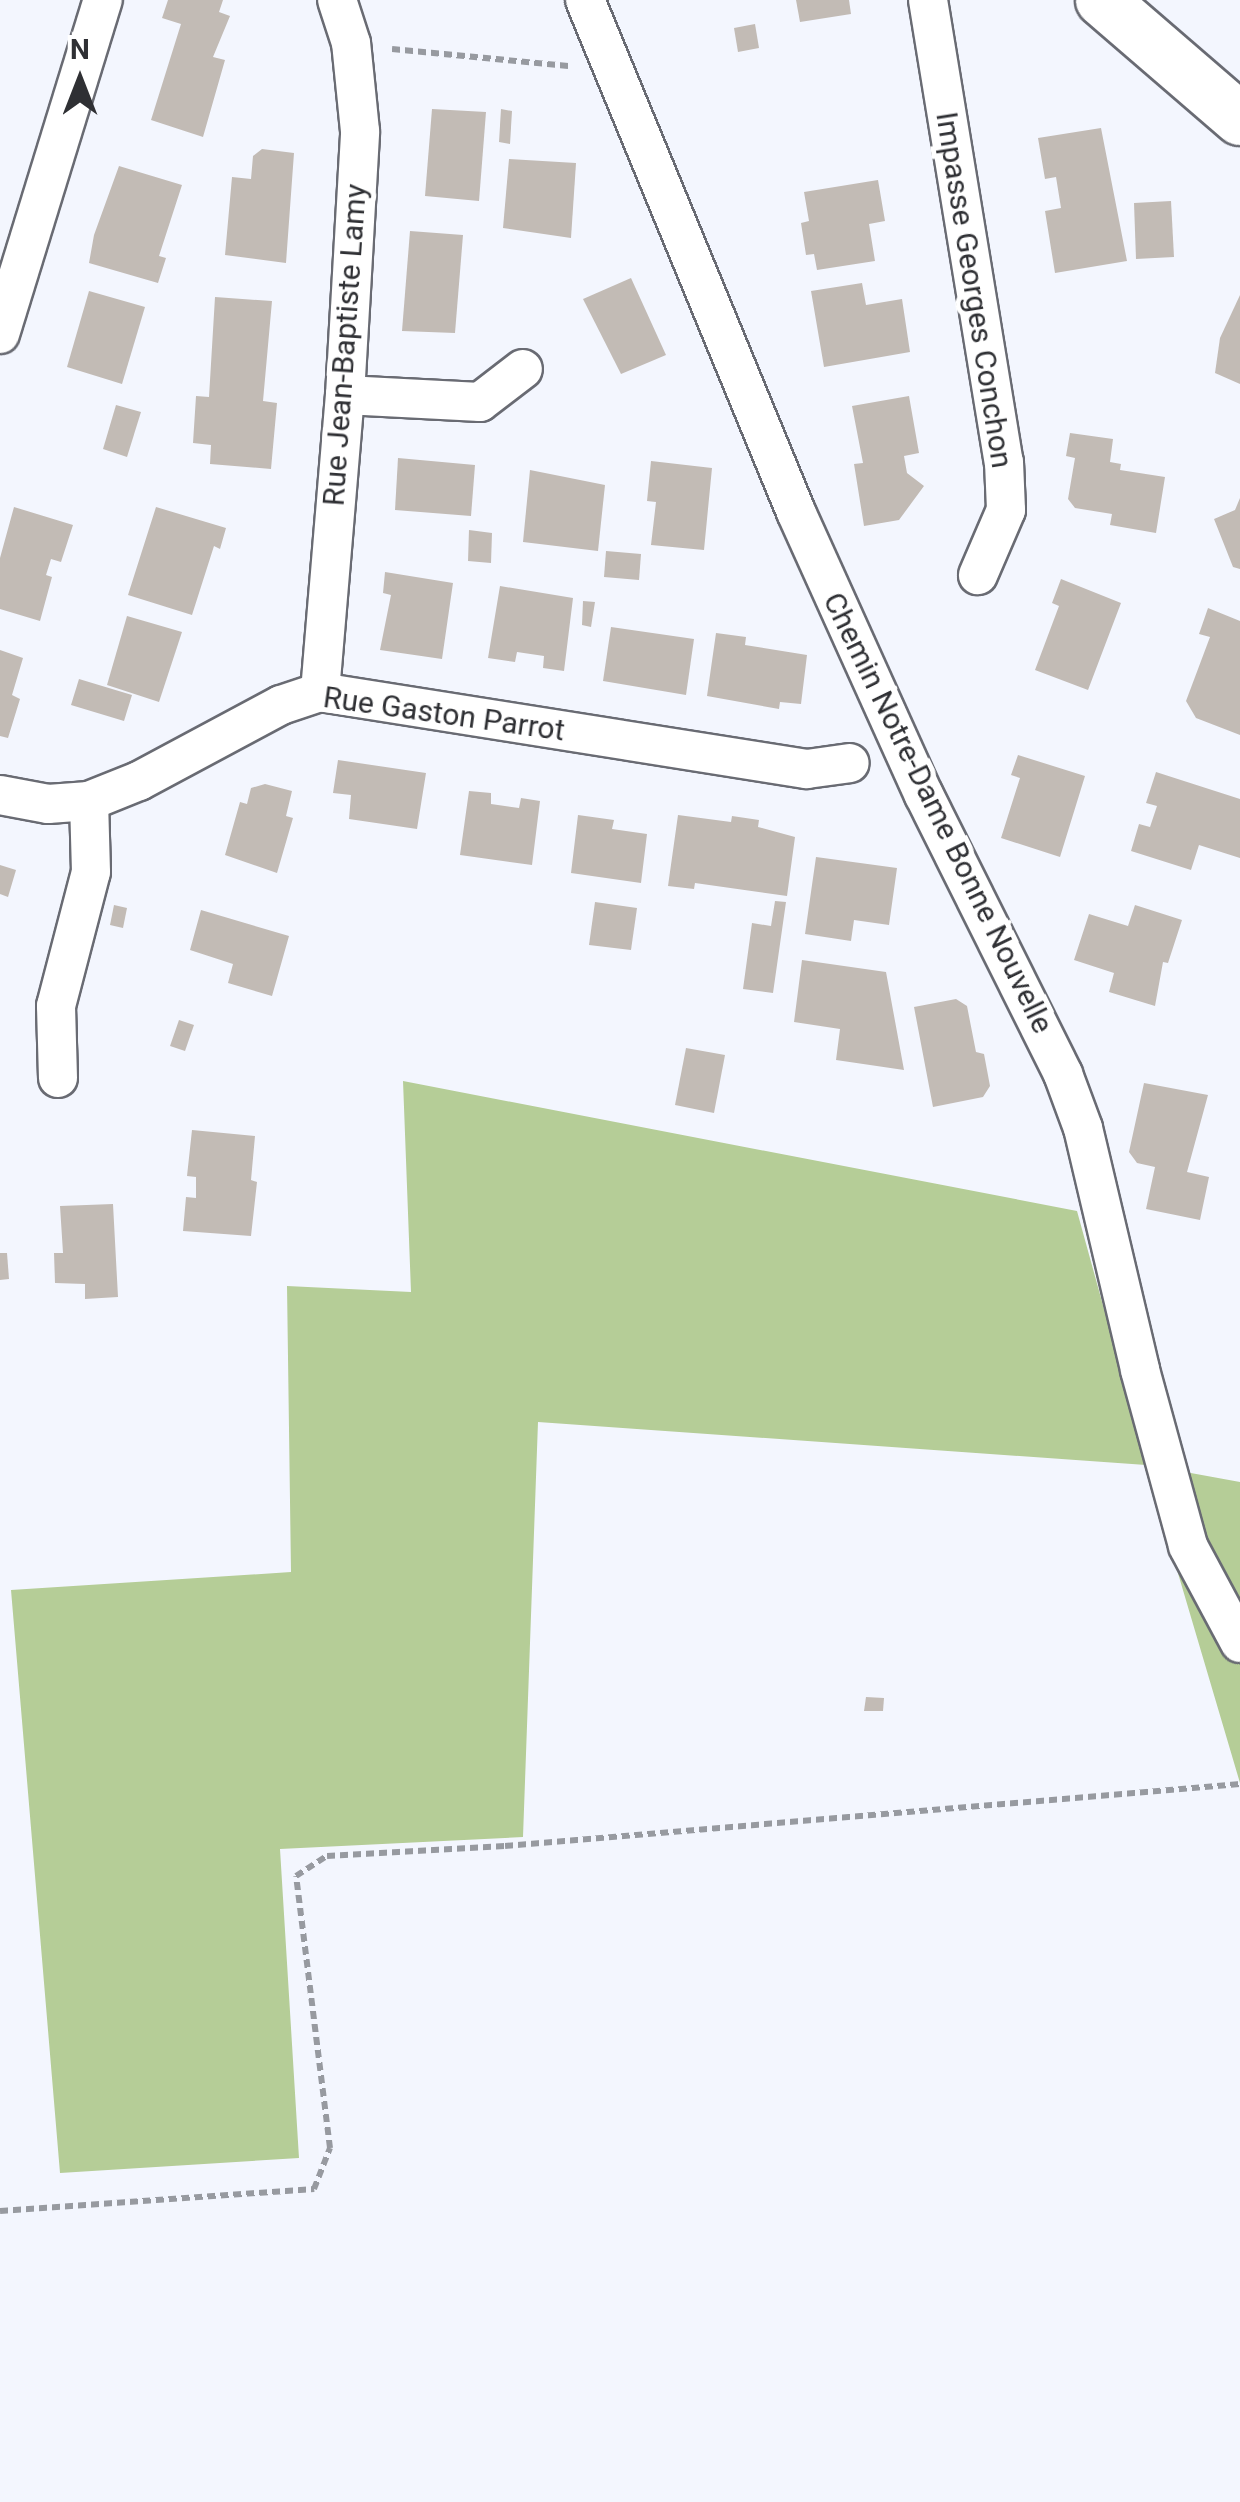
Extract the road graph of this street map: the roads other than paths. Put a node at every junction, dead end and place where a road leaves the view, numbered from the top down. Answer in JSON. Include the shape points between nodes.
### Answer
{"nodes":[{"id":1,"x":104,"y":0,"type":"edge"},
{"id":2,"x":337,"y":0,"type":"edge"},
{"id":3,"x":585,"y":0,"type":"edge"},
{"id":4,"x":928,"y":0,"type":"edge"},
{"id":5,"x":1102,"y":0,"type":"edge"},
{"id":6,"x":1240,"y":119,"type":"edge"},
{"id":7,"x":0,"y":334,"type":"edge"},
{"id":8,"x":523,"y":369,"type":"dead end"},
{"id":9,"x":345,"y":396,"type":"junction"},
{"id":10,"x":978,"y":575,"type":"dead end"},
{"id":11,"x":320,"y":692,"type":"junction"},
{"id":12,"x":850,"y":763,"type":"dead end"},
{"id":13,"x":0,"y":795,"type":"edge"},
{"id":14,"x":88,"y":801,"type":"junction"},
{"id":15,"x":58,"y":1078,"type":"dead end"},
{"id":16,"x":1240,"y":1643,"type":"edge"}],
"edges":[{"from":1,"to":7,"type":"street"},
{"from":2,"to":9,"type":"street","name":"Rue Jean-Baptiste Lamy","via":[[351,43],[360,131]]},
{"from":3,"to":16,"type":"street","name":"Chemin Notre-Dame Bonne Nouvelle","via":[[796,512],[924,795],[1063,1074],[1083,1128],[1188,1546]]},
{"from":4,"to":10,"type":"street","name":"Impasse Georges Conchon","via":[[1004,462],[1006,510]]},
{"from":5,"to":6,"type":"street"},
{"from":8,"to":9,"type":"street","via":[[480,402]]},
{"from":9,"to":11,"type":"street","name":"Rue Jean-Baptiste Lamy"},
{"from":11,"to":12,"type":"street","name":"Rue Gaston Parrot","via":[[807,770]]},
{"from":11,"to":14,"type":"street","name":"Rue Gaston Parrot"},
{"from":13,"to":14,"type":"street","name":"Rue Gaston Parrot","via":[[48,804]]},
{"from":14,"to":15,"type":"street","via":[[91,872],[56,1006]]}]}
